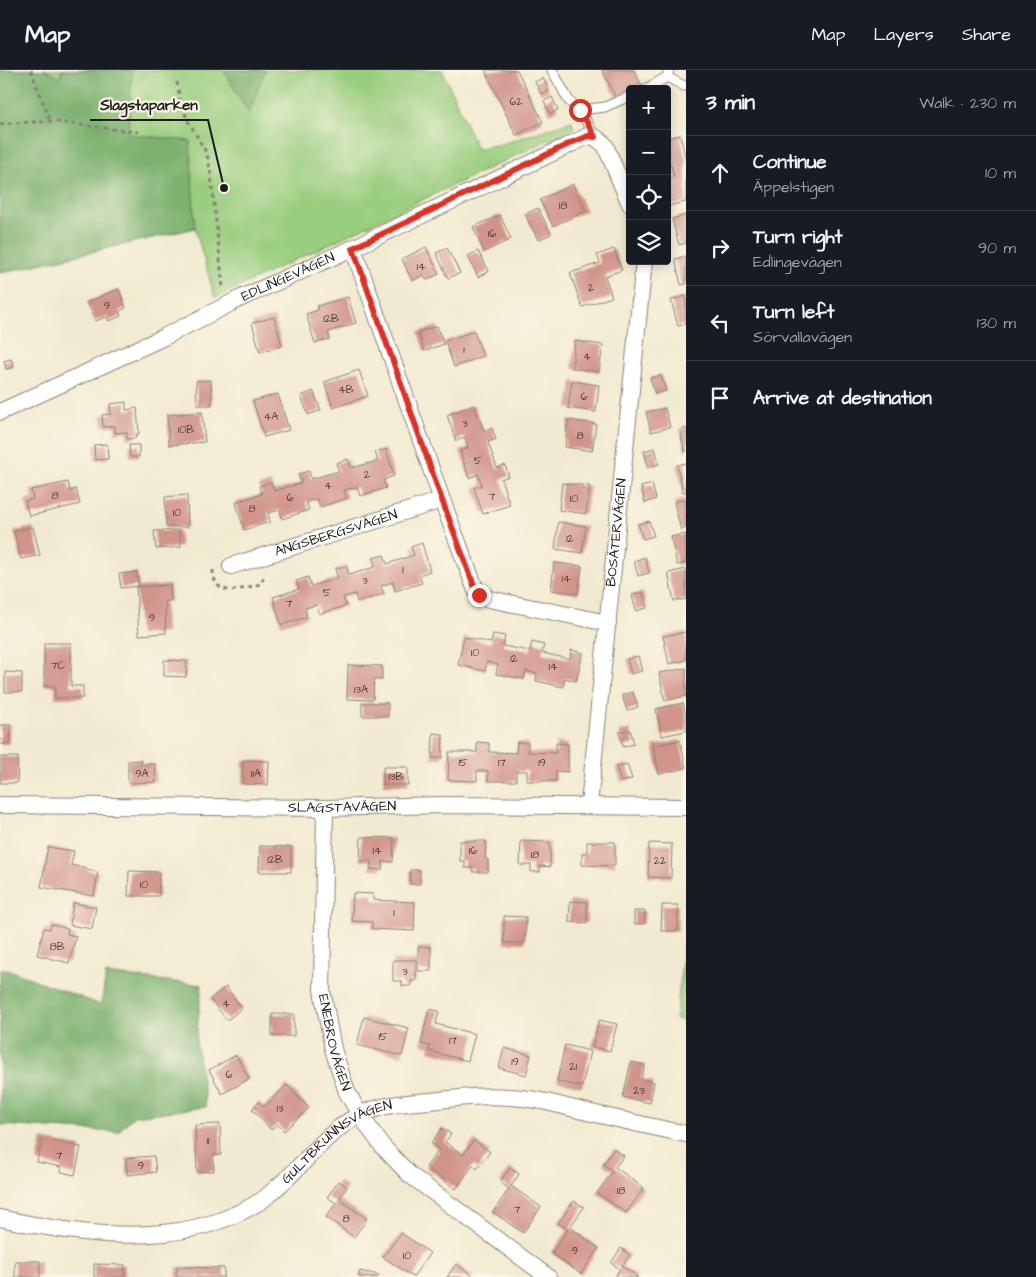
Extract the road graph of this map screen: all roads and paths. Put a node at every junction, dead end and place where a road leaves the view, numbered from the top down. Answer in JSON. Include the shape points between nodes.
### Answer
{"nodes":[{"id":1,"x":31,"y":70,"type":"edge"},
{"id":2,"x":552,"y":70,"type":"edge"},
{"id":3,"x":668,"y":74,"type":"edge"},
{"id":4,"x":177,"y":82,"type":"dead end"},
{"id":5,"x":652,"y":85,"type":"edge"},
{"id":6,"x":684,"y":86,"type":"dead end"},
{"id":7,"x":626,"y":98,"type":"edge"},
{"id":8,"x":580,"y":110,"type":"junction"},
{"id":9,"x":50,"y":121,"type":"junction"},
{"id":10,"x":0,"y":124,"type":"edge"},
{"id":11,"x":138,"y":132,"type":"dead end"},
{"id":12,"x":598,"y":139,"type":"junction"},
{"id":13,"x":626,"y":195,"type":"edge"},
{"id":14,"x":353,"y":248,"type":"junction"},
{"id":15,"x":644,"y":265,"type":"edge"},
{"id":16,"x":228,"y":305,"type":"junction"},
{"id":17,"x":0,"y":412,"type":"edge"},
{"id":18,"x":442,"y":500,"type":"junction"},
{"id":19,"x":213,"y":566,"type":"dead end"},
{"id":20,"x":231,"y":566,"type":"dead end"},
{"id":21,"x":267,"y":571,"type":"dead end"},
{"id":22,"x":608,"y":623,"type":"junction"},
{"id":23,"x":0,"y":805,"type":"edge"},
{"id":24,"x":589,"y":805,"type":"junction"},
{"id":25,"x":686,"y":806,"type":"edge"},
{"id":26,"x":325,"y":808,"type":"junction"},
{"id":27,"x":360,"y":1114,"type":"junction"},
{"id":28,"x":686,"y":1134,"type":"edge"},
{"id":29,"x":0,"y":1218,"type":"edge"},
{"id":30,"x":548,"y":1277,"type":"edge"}],
"edges":[{"from":1,"to":9,"type":"path"},
{"from":2,"to":8,"type":"lane","via":[[569,101]]},
{"from":3,"to":5,"type":"lane"},
{"from":3,"to":6,"type":"lane"},
{"from":4,"to":16,"type":"path","via":[[187,119],[207,154],[212,175],[222,283]]},
{"from":7,"to":8,"type":"lane","via":[[604,107]]},
{"from":8,"to":12,"type":"lane"},
{"from":9,"to":10,"type":"path"},
{"from":9,"to":11,"type":"path"},
{"from":12,"to":13,"type":"street","via":[[605,145]]},
{"from":12,"to":14,"type":"street","name":"EDLINGEVÄGEN","via":[[588,136],[573,142]]},
{"from":14,"to":16,"type":"street","name":"EDLINGEVÄGEN"},
{"from":14,"to":18,"type":"street"},
{"from":15,"to":22,"type":"street","name":"BOSÄTERVÄGEN"},
{"from":16,"to":17,"type":"street","name":"EDLINGEVÄGEN"},
{"from":18,"to":20,"type":"street","name":"ÄNGSBERGSVÄGEN"},
{"from":18,"to":22,"type":"street","via":[[479,595]]},
{"from":19,"to":21,"type":"path","via":[[218,586],[230,591],[260,584]]},
{"from":22,"to":24,"type":"street","name":"BOSÄTERVÄGEN"},
{"from":23,"to":26,"type":"street","name":"SLAGSTAVÄGEN"},
{"from":24,"to":25,"type":"street","name":"SLAGSTAVÄGEN"},
{"from":24,"to":26,"type":"street","name":"SLAGSTAVÄGEN"},
{"from":26,"to":27,"type":"street","name":"ENEBROVÄGEN","via":[[322,990],[338,1069]]},
{"from":27,"to":28,"type":"street","name":"GULTBRUNNSVÄGEN","via":[[392,1104],[511,1097]]},
{"from":27,"to":29,"type":"street","name":"GULTBRUNNSVÄGEN","via":[[331,1134],[292,1176],[256,1205],[212,1223],[171,1231],[107,1235]]},
{"from":27,"to":30,"type":"street","name":"ENEBROVÄGEN","via":[[383,1147],[410,1175]]}]}
